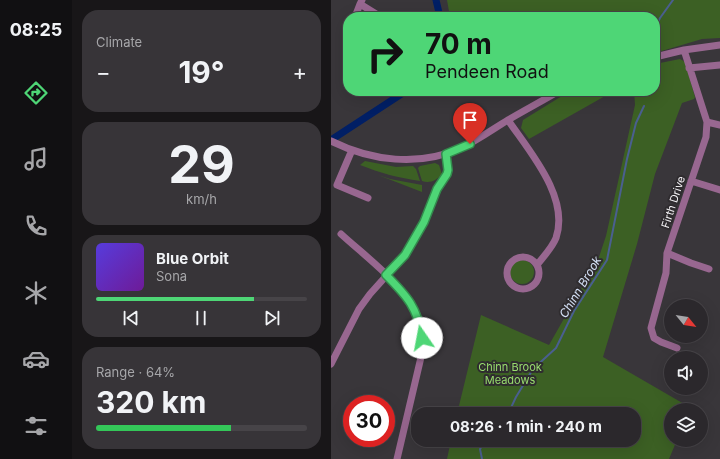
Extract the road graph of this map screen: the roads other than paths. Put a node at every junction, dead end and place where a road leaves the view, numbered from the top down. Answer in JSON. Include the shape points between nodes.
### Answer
{"nodes":[{"id":1,"x":361,"y":2,"type":"edge"},
{"id":2,"x":357,"y":12,"type":"edge"},
{"id":3,"x":374,"y":12,"type":"edge"},
{"id":4,"x":720,"y":45,"type":"edge"},
{"id":5,"x":684,"y":50,"type":"junction"},
{"id":6,"x":660,"y":55,"type":"edge"},
{"id":7,"x":720,"y":65,"type":"edge"},
{"id":8,"x":689,"y":68,"type":"junction"},
{"id":9,"x":550,"y":96,"type":"edge"},
{"id":10,"x":508,"y":120,"type":"junction"},
{"id":11,"x":707,"y":122,"type":"junction"},
{"id":12,"x":720,"y":126,"type":"edge"},
{"id":13,"x":331,"y":141,"type":"edge"},
{"id":14,"x":353,"y":150,"type":"junction"},
{"id":15,"x":446,"y":154,"type":"junction"},
{"id":16,"x":691,"y":181,"type":"junction"},
{"id":17,"x":334,"y":185,"type":"edge"},
{"id":18,"x":720,"y":190,"type":"edge"},
{"id":19,"x":368,"y":198,"type":"dead end"},
{"id":20,"x":341,"y":234,"type":"dead end"},
{"id":21,"x":667,"y":253,"type":"junction"},
{"id":22,"x":537,"y":265,"type":"junction"},
{"id":23,"x":709,"y":268,"type":"dead end"},
{"id":24,"x":386,"y":275,"type":"junction"},
{"id":25,"x":677,"y":348,"type":"dead end"},
{"id":26,"x":331,"y":364,"type":"edge"},
{"id":27,"x":397,"y":459,"type":"edge"}],
"edges":[{"from":1,"to":2,"type":"street"},
{"from":1,"to":3,"type":"street"},
{"from":4,"to":5,"type":"street"},
{"from":5,"to":6,"type":"street"},
{"from":5,"to":8,"type":"street","name":"Firth Drive"},
{"from":7,"to":8,"type":"street"},
{"from":8,"to":11,"type":"street","name":"Firth Drive"},
{"from":9,"to":10,"type":"street"},
{"from":10,"to":15,"type":"street","via":[[479,139]]},
{"from":10,"to":22,"type":"street","via":[[550,182],[557,205],[559,224],[555,238]]},
{"from":11,"to":12,"type":"street"},
{"from":11,"to":16,"type":"street","name":"Firth Drive","via":[[706,137]]},
{"from":13,"to":14,"type":"street"},
{"from":14,"to":15,"type":"street","via":[[377,158],[402,160],[417,160]]},
{"from":14,"to":17,"type":"street"},
{"from":15,"to":24,"type":"street","via":[[447,174],[437,189],[424,222],[405,255]]},
{"from":16,"to":18,"type":"street"},
{"from":16,"to":21,"type":"street","name":"Firth Drive"},
{"from":17,"to":19,"type":"street"},
{"from":20,"to":24,"type":"street"},
{"from":21,"to":23,"type":"street"},
{"from":21,"to":25,"type":"street","name":"Firth Drive","via":[[665,273],[651,328],[654,338]]},
{"from":22,"to":22,"type":"street","via":[[537,280],[529,287],[519,288],[508,279],[507,268],[513,260],[524,257]]},
{"from":24,"to":26,"type":"street","via":[[359,309]]},
{"from":24,"to":27,"type":"street","via":[[412,305],[422,338],[422,353]]}]}
